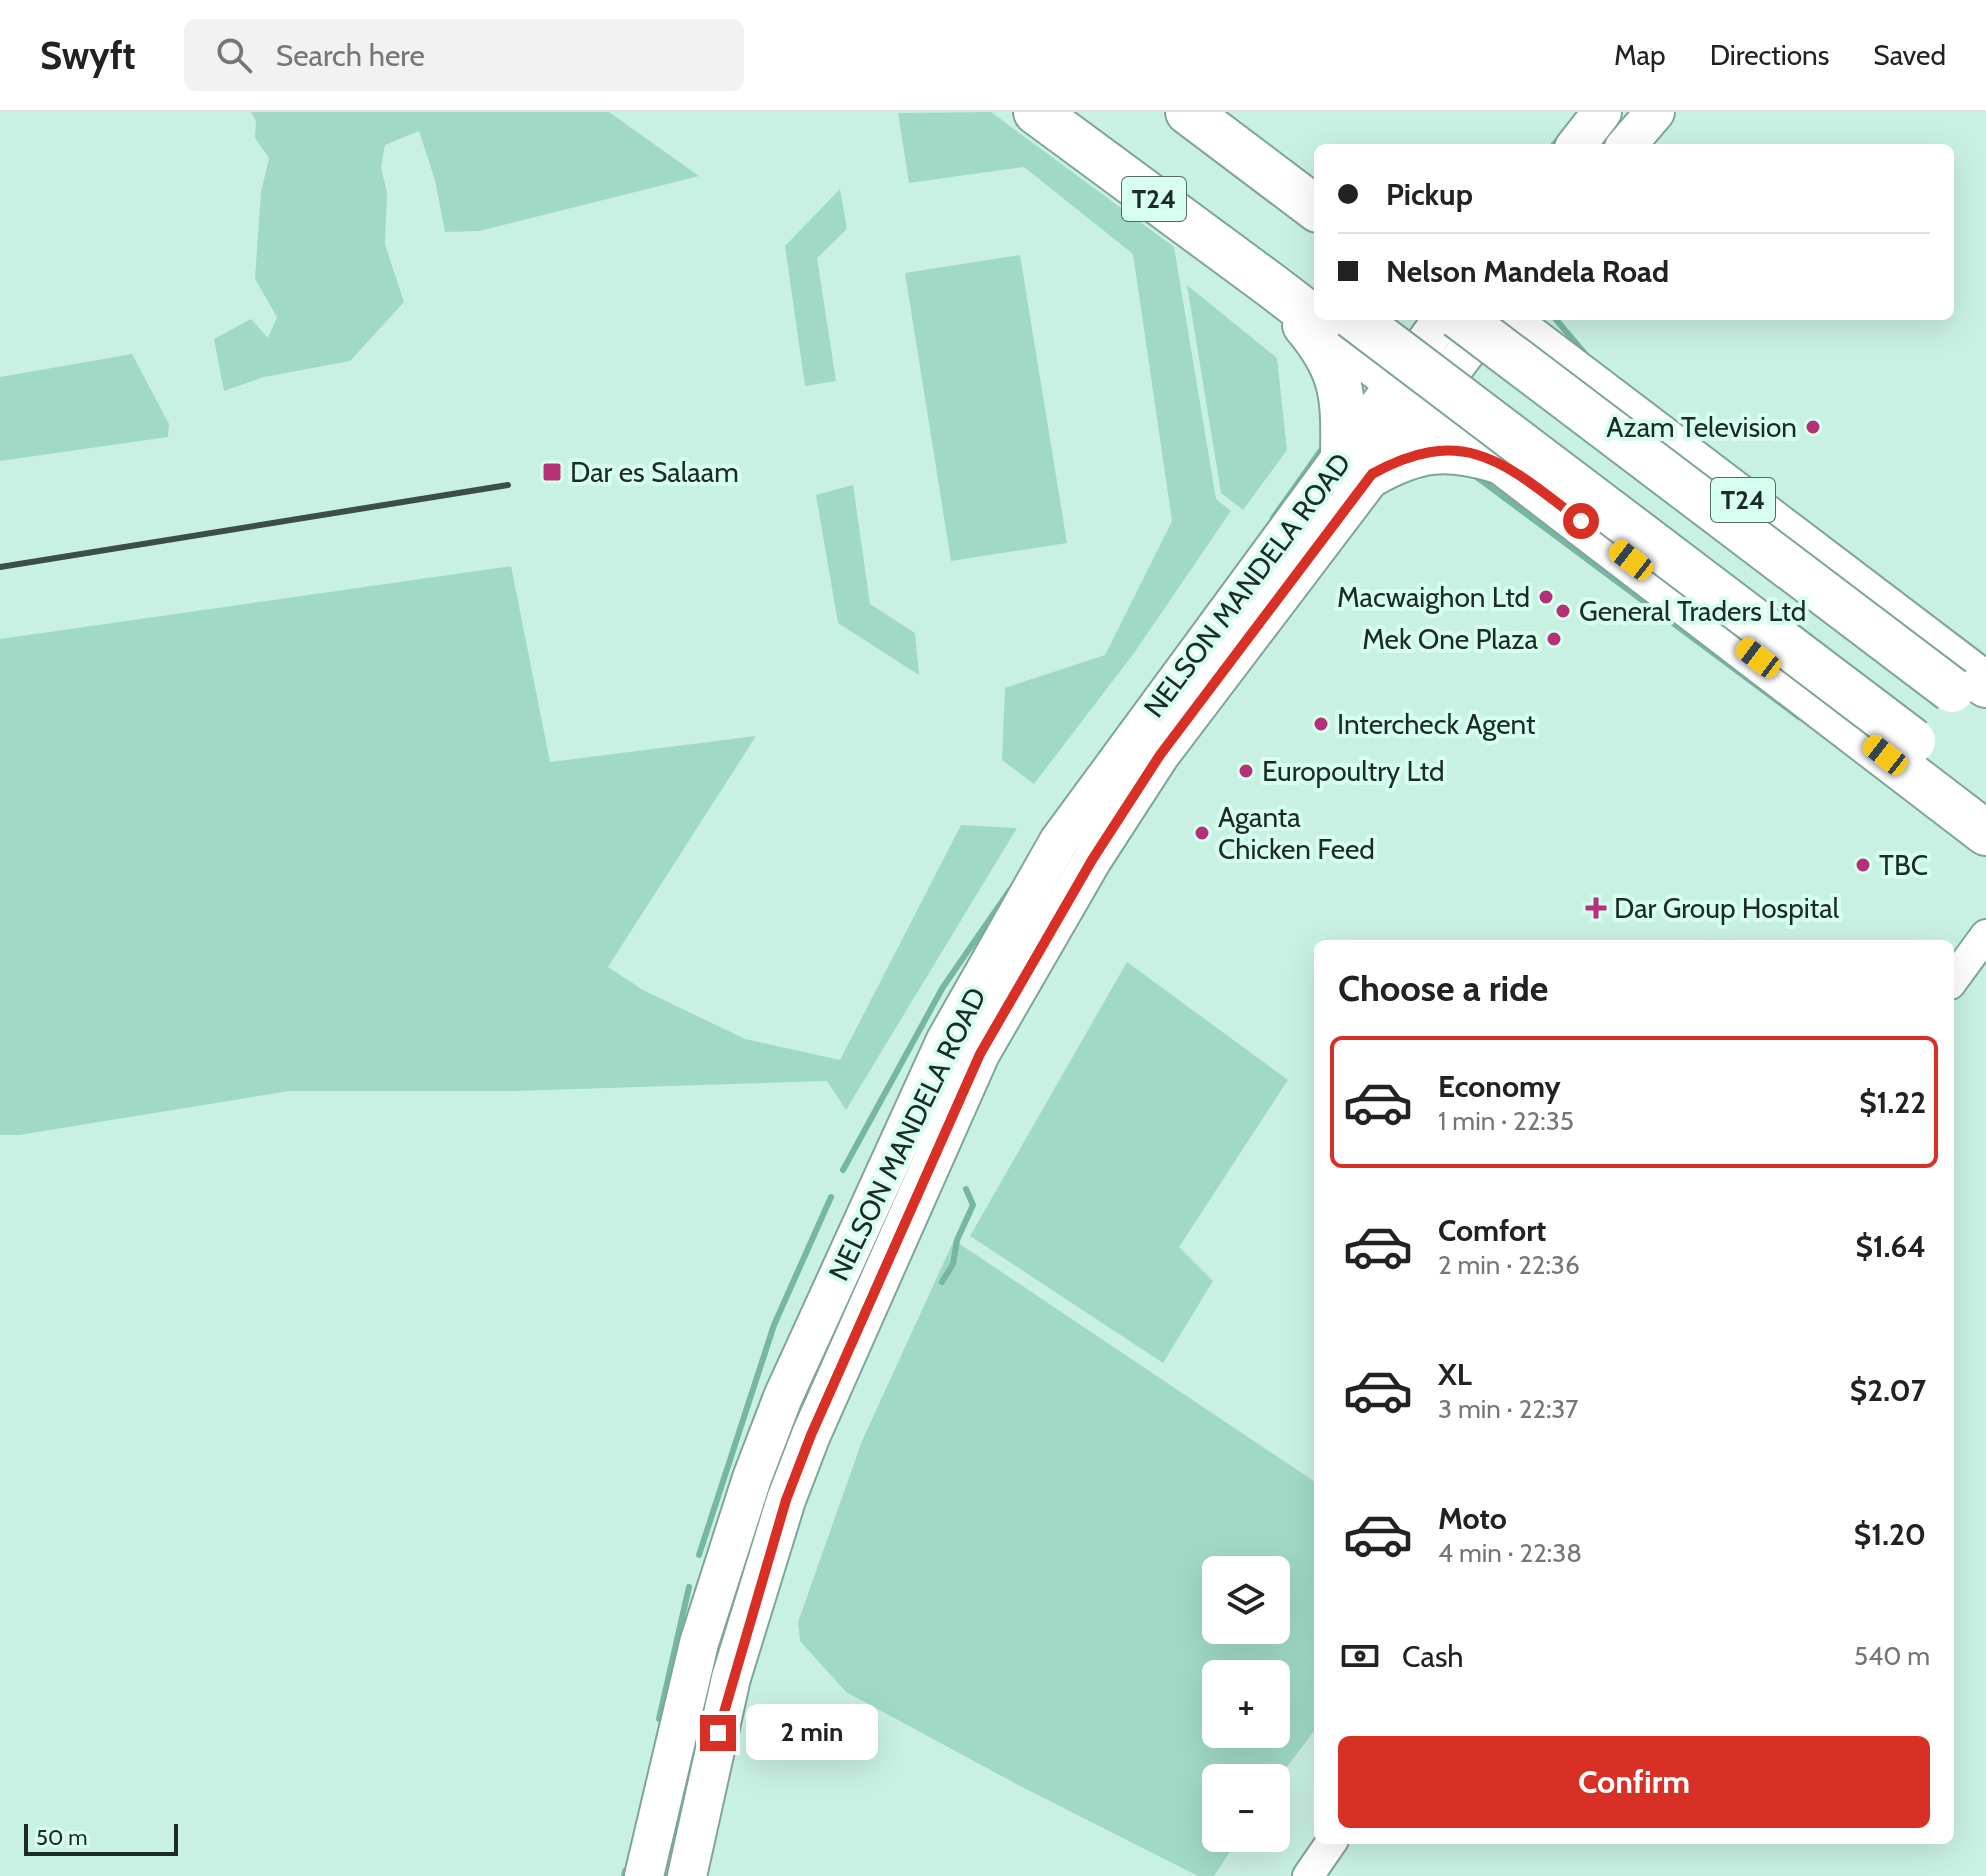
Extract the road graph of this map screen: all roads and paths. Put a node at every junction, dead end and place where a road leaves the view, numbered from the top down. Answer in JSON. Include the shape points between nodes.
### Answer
{"nodes":[{"id":1,"x":1036,"y":112,"type":"edge"},
{"id":2,"x":1082,"y":112,"type":"edge"},
{"id":3,"x":1188,"y":112,"type":"edge"},
{"id":4,"x":1228,"y":112,"type":"edge"},
{"id":5,"x":1602,"y":112,"type":"edge"},
{"id":6,"x":1655,"y":112,"type":"edge"},
{"id":7,"x":1577,"y":144,"type":"edge"},
{"id":8,"x":1627,"y":144,"type":"edge"},
{"id":9,"x":1314,"y":177,"type":"edge"},
{"id":10,"x":1314,"y":207,"type":"edge"},
{"id":11,"x":1272,"y":286,"type":"junction"},
{"id":12,"x":1314,"y":287,"type":"edge"},
{"id":13,"x":1314,"y":318,"type":"edge"},
{"id":14,"x":1316,"y":320,"type":"edge"},
{"id":15,"x":1357,"y":320,"type":"edge"},
{"id":16,"x":1443,"y":320,"type":"edge"},
{"id":17,"x":1463,"y":320,"type":"edge"},
{"id":18,"x":1489,"y":320,"type":"edge"},
{"id":19,"x":1505,"y":320,"type":"edge"},
{"id":20,"x":1538,"y":320,"type":"edge"},
{"id":21,"x":1412,"y":393,"type":"junction"},
{"id":22,"x":1622,"y":409,"type":"junction"},
{"id":23,"x":1505,"y":463,"type":"junction"},
{"id":24,"x":1358,"y":465,"type":"junction"},
{"id":25,"x":1975,"y":697,"type":"edge"},
{"id":26,"x":1986,"y":797,"type":"edge"},
{"id":27,"x":1986,"y":833,"type":"edge"},
{"id":28,"x":1986,"y":935,"type":"edge"},
{"id":29,"x":1954,"y":979,"type":"edge"},
{"id":30,"x":1330,"y":1844,"type":"edge"},
{"id":31,"x":644,"y":1876,"type":"edge"},
{"id":32,"x":687,"y":1876,"type":"edge"},
{"id":33,"x":1308,"y":1876,"type":"edge"}],
"edges":[{"from":1,"to":11,"type":"highway","number":"T24"},
{"from":2,"to":12,"type":"highway"},
{"from":3,"to":10,"type":"highway"},
{"from":4,"to":9,"type":"highway"},
{"from":5,"to":7,"type":"main road"},
{"from":6,"to":8,"type":"main road"},
{"from":11,"to":13,"type":"highway","number":"T24"},
{"from":11,"to":24,"type":"highway","via":[[1335,368]]},
{"from":14,"to":21,"type":"highway","number":"T24"},
{"from":15,"to":26,"type":"highway","bridge":true},
{"from":16,"to":21,"type":"main road","name":"NELSON MANDELA ROAD"},
{"from":17,"to":25,"type":"highway","bridge":true},
{"from":18,"to":21,"type":"main road","name":"NELSON MANDELA ROAD"},
{"from":19,"to":22,"type":"highway","number":"T24"},
{"from":20,"to":22,"type":"highway","via":[[1538,326]]},
{"from":21,"to":23,"type":"highway","number":"T24"},
{"from":21,"to":24,"type":"main road","name":"NELSON MANDELA ROAD"},
{"from":22,"to":25,"type":"highway","number":"T24"},
{"from":23,"to":24,"type":"highway","via":[[1463,450],[1438,450]]},
{"from":23,"to":27,"type":"highway","number":"T24"},
{"from":24,"to":31,"type":"main road","name":"NELSON MANDELA ROAD","via":[[1059,841],[946,1040],[783,1397],[752,1478],[699,1643]]},
{"from":24,"to":32,"type":"main road","name":"NELSON MANDELA ROAD","via":[[1092,860],[980,1054],[786,1500],[731,1678]]},
{"from":28,"to":29,"type":"street"},
{"from":30,"to":33,"type":"street"}]}
